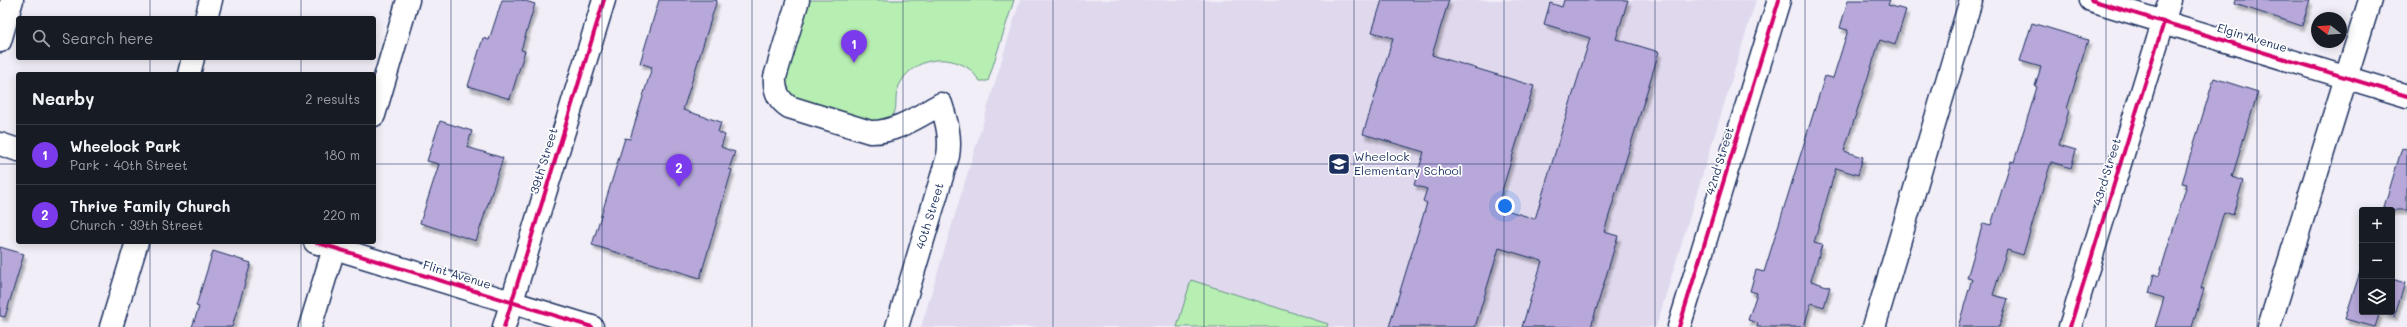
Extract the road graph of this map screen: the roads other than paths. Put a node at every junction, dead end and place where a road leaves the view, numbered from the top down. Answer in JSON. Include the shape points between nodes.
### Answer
{"nodes":[{"id":1,"x":12,"y":0,"type":"edge"},
{"id":2,"x":211,"y":0,"type":"edge"},
{"id":3,"x":408,"y":0,"type":"edge"},
{"id":4,"x":604,"y":0,"type":"edge"},
{"id":5,"x":798,"y":0,"type":"edge"},
{"id":6,"x":1779,"y":0,"type":"edge"},
{"id":7,"x":1971,"y":0,"type":"edge"},
{"id":8,"x":2091,"y":0,"type":"edge"},
{"id":9,"x":2170,"y":0,"type":"edge"},
{"id":10,"x":2370,"y":0,"type":"edge"},
{"id":11,"x":207,"y":16,"type":"edge"},
{"id":12,"x":2164,"y":22,"type":"junction"},
{"id":13,"x":0,"y":41,"type":"edge"},
{"id":14,"x":192,"y":60,"type":"edge"},
{"id":15,"x":189,"y":72,"type":"edge"},
{"id":16,"x":2346,"y":77,"type":"junction"},
{"id":17,"x":2407,"y":96,"type":"edge"},
{"id":18,"x":376,"y":107,"type":"edge"},
{"id":19,"x":0,"y":144,"type":"edge"},
{"id":20,"x":16,"y":149,"type":"edge"},
{"id":21,"x":136,"y":244,"type":"edge"},
{"id":22,"x":328,"y":244,"type":"edge"},
{"id":23,"x":512,"y":302,"type":"junction"},
{"id":24,"x":111,"y":327,"type":"edge"},
{"id":25,"x":310,"y":327,"type":"edge"},
{"id":26,"x":504,"y":327,"type":"edge"},
{"id":27,"x":592,"y":327,"type":"edge"},
{"id":28,"x":897,"y":327,"type":"edge"},
{"id":29,"x":1679,"y":327,"type":"edge"},
{"id":30,"x":1874,"y":327,"type":"edge"},
{"id":31,"x":2070,"y":327,"type":"edge"},
{"id":32,"x":2269,"y":327,"type":"edge"}],
"edges":[{"from":1,"to":13,"type":"street"},
{"from":2,"to":11,"type":"street"},
{"from":3,"to":18,"type":"street"},
{"from":4,"to":23,"type":"street","name":"39th Street"},
{"from":5,"to":28,"type":"street","name":"40th Street","via":[[774,77],[774,87],[781,102],[789,108],[878,133],[902,126],[941,104],[948,126],[948,156]]},
{"from":6,"to":29,"type":"street","name":"42nd Street"},
{"from":7,"to":30,"type":"street"},
{"from":8,"to":12,"type":"street","name":"Elgin Avenue"},
{"from":9,"to":12,"type":"street","name":"43rd Street"},
{"from":10,"to":16,"type":"street"},
{"from":12,"to":16,"type":"street","name":"Elgin Avenue"},
{"from":12,"to":31,"type":"street","name":"43rd Street"},
{"from":14,"to":15,"type":"street"},
{"from":16,"to":17,"type":"street","name":"Elgin Avenue"},
{"from":16,"to":32,"type":"street"},
{"from":19,"to":20,"type":"street"},
{"from":21,"to":24,"type":"street"},
{"from":22,"to":23,"type":"street","name":"Flint Avenue"},
{"from":22,"to":25,"type":"street"},
{"from":23,"to":26,"type":"street","name":"39th Street"},
{"from":23,"to":27,"type":"street","name":"Flint Avenue"}]}
